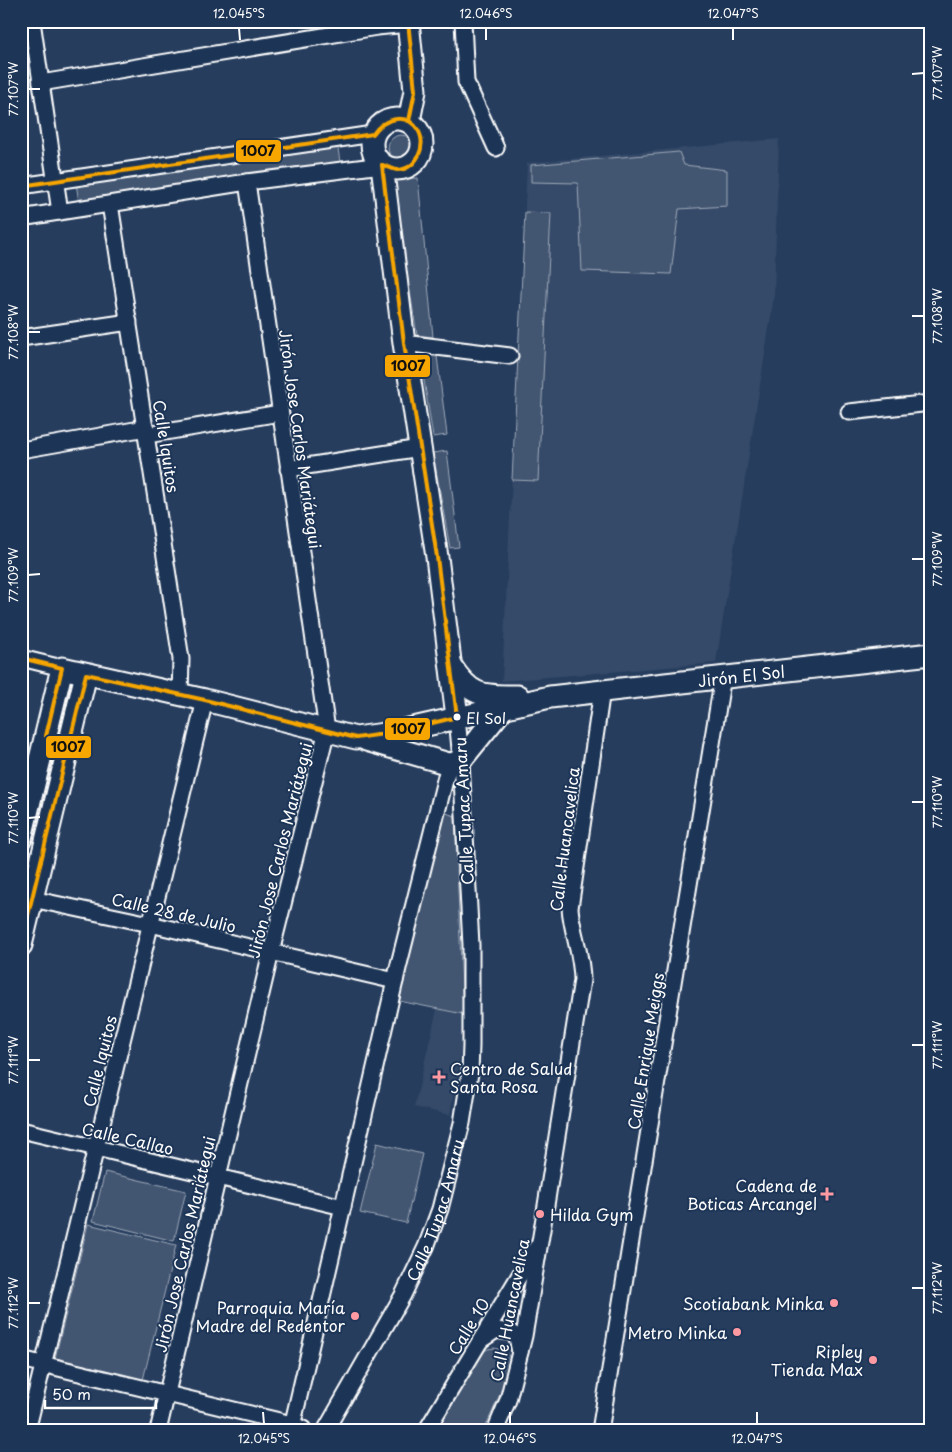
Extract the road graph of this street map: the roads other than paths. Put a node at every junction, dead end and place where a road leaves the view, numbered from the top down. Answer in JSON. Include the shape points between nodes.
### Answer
{"nodes":[{"id":1,"x":32,"y":21,"type":"edge"},
{"id":2,"x":462,"y":21,"type":"edge"},
{"id":3,"x":408,"y":23,"type":"edge"},
{"id":4,"x":41,"y":83,"type":"junction"},
{"id":5,"x":409,"y":121,"type":"junction"},
{"id":6,"x":373,"y":134,"type":"junction"},
{"id":7,"x":496,"y":148,"type":"dead end"},
{"id":8,"x":382,"y":165,"type":"junction"},
{"id":9,"x":55,"y":182,"type":"junction"},
{"id":10,"x":247,"y":182,"type":"junction"},
{"id":11,"x":21,"y":186,"type":"edge"},
{"id":12,"x":110,"y":204,"type":"junction"},
{"id":13,"x":60,"y":212,"type":"junction"},
{"id":14,"x":21,"y":218,"type":"edge"},
{"id":15,"x":130,"y":322,"type":"junction"},
{"id":16,"x":21,"y":338,"type":"edge"},
{"id":17,"x":404,"y":344,"type":"junction"},
{"id":18,"x":510,"y":356,"type":"dead end"},
{"id":19,"x":931,"y":403,"type":"edge"},
{"id":20,"x":849,"y":412,"type":"dead end"},
{"id":21,"x":280,"y":413,"type":"junction"},
{"id":22,"x":147,"y":432,"type":"junction"},
{"id":23,"x":420,"y":448,"type":"junction"},
{"id":24,"x":21,"y":450,"type":"edge"},
{"id":25,"x":288,"y":469,"type":"junction"},
{"id":26,"x":931,"y":654,"type":"edge"},
{"id":27,"x":21,"y":658,"type":"edge"},
{"id":28,"x":450,"y":665,"type":"junction"},
{"id":29,"x":62,"y":668,"type":"junction"},
{"id":30,"x":86,"y":674,"type":"junction"},
{"id":31,"x":723,"y":676,"type":"junction"},
{"id":32,"x":602,"y":690,"type":"junction"},
{"id":33,"x":180,"y":695,"type":"junction"},
{"id":34,"x":550,"y":697,"type":"junction"},
{"id":35,"x":205,"y":700,"type":"junction"},
{"id":36,"x":504,"y":707,"type":"junction"},
{"id":37,"x":457,"y":717,"type":"junction"},
{"id":38,"x":327,"y":730,"type":"junction"},
{"id":39,"x":356,"y":738,"type":"junction"},
{"id":40,"x":455,"y":762,"type":"junction"},
{"id":41,"x":21,"y":838,"type":"edge"},
{"id":42,"x":32,"y":899,"type":"junction"},
{"id":43,"x":150,"y":924,"type":"junction"},
{"id":44,"x":21,"y":945,"type":"edge"},
{"id":45,"x":271,"y":952,"type":"junction"},
{"id":46,"x":395,"y":982,"type":"junction"},
{"id":47,"x":21,"y":1130,"type":"edge"},
{"id":48,"x":96,"y":1148,"type":"junction"},
{"id":49,"x":218,"y":1177,"type":"junction"},
{"id":50,"x":342,"y":1207,"type":"junction"},
{"id":51,"x":540,"y":1240,"type":"junction"},
{"id":52,"x":481,"y":1340,"type":"junction"},
{"id":53,"x":520,"y":1352,"type":"junction"},
{"id":54,"x":21,"y":1359,"type":"edge"},
{"id":55,"x":43,"y":1364,"type":"junction"},
{"id":56,"x":167,"y":1394,"type":"junction"},
{"id":57,"x":296,"y":1429,"type":"edge"},
{"id":58,"x":27,"y":1431,"type":"edge"},
{"id":59,"x":158,"y":1431,"type":"edge"},
{"id":60,"x":325,"y":1431,"type":"edge"},
{"id":61,"x":426,"y":1431,"type":"edge"},
{"id":62,"x":495,"y":1431,"type":"edge"},
{"id":63,"x":600,"y":1431,"type":"edge"}],
"edges":[{"from":1,"to":4,"type":"street"},
{"from":2,"to":7,"type":"street","via":[[466,82]]},
{"from":3,"to":4,"type":"street"},
{"from":3,"to":5,"type":"street","via":[[415,91]]},
{"from":4,"to":9,"type":"street"},
{"from":5,"to":6,"type":"street","via":[[392,119]]},
{"from":5,"to":8,"type":"street","via":[[420,133],[419,157],[402,169]]},
{"from":6,"to":8,"type":"street","via":[[372,151]]},
{"from":6,"to":9,"type":"street"},
{"from":8,"to":10,"type":"street"},
{"from":8,"to":17,"type":"street","name":"Calle Tupac Amaru"},
{"from":9,"to":11,"type":"street"},
{"from":9,"to":13,"type":"street"},
{"from":10,"to":12,"type":"street"},
{"from":10,"to":21,"type":"street","name":"Jirón Jose Carlos Mariátegui"},
{"from":12,"to":13,"type":"street"},
{"from":12,"to":15,"type":"street","name":"Calle Iquitos"},
{"from":13,"to":14,"type":"street"},
{"from":15,"to":16,"type":"street"},
{"from":15,"to":22,"type":"street","name":"Calle Iquitos"},
{"from":17,"to":18,"type":"street"},
{"from":17,"to":23,"type":"street","name":"Calle Tupac Amaru"},
{"from":19,"to":20,"type":"street"},
{"from":21,"to":22,"type":"street"},
{"from":21,"to":25,"type":"street","name":"Jirón Jose Carlos Mariátegui"},
{"from":22,"to":24,"type":"street"},
{"from":22,"to":33,"type":"street","name":"Calle Iquitos","via":[[181,659]]},
{"from":23,"to":25,"type":"street"},
{"from":23,"to":28,"type":"street","name":"Calle Tupac Amaru"},
{"from":25,"to":38,"type":"street","name":"Jirón Jose Carlos Mariátegui"},
{"from":26,"to":31,"type":"street","name":"Jirón El Sol"},
{"from":27,"to":29,"type":"street"},
{"from":28,"to":34,"type":"street","name":"Jirón El Sol","via":[[469,689],[479,694]]},
{"from":28,"to":37,"type":"street","name":"Calle Tupac Amaru"},
{"from":29,"to":30,"type":"street"},
{"from":29,"to":41,"type":"street"},
{"from":30,"to":33,"type":"street"},
{"from":30,"to":42,"type":"street"},
{"from":31,"to":32,"type":"street","name":"Jirón El Sol"},
{"from":31,"to":63,"type":"street","name":"Calle Enrique Meiggs"},
{"from":32,"to":34,"type":"street","name":"Jirón El Sol"},
{"from":32,"to":51,"type":"street","name":"Calle Huancavelica","via":[[570,908],[571,926],[582,963],[582,980]]},
{"from":33,"to":35,"type":"street"},
{"from":34,"to":36,"type":"street","name":"Jirón El Sol"},
{"from":35,"to":38,"type":"street"},
{"from":35,"to":43,"type":"street","name":"Calle Iquitos"},
{"from":36,"to":37,"type":"street","name":"Jirón El Sol"},
{"from":36,"to":40,"type":"street"},
{"from":37,"to":39,"type":"street","name":"Jirón El Sol"},
{"from":37,"to":40,"type":"street","name":"Calle Tupac Amaru"},
{"from":38,"to":39,"type":"street"},
{"from":38,"to":45,"type":"street","name":"Jirón Jose Carlos Mariátegui"},
{"from":39,"to":40,"type":"street"},
{"from":40,"to":46,"type":"street","name":"Calle Tupac Amaru"},
{"from":40,"to":60,"type":"street","name":"Calle Tupac Amaru","via":[[471,945],[470,1073],[462,1123],[440,1210],[426,1247],[403,1295]]},
{"from":42,"to":43,"type":"street","name":"Calle 28 de Julio"},
{"from":42,"to":44,"type":"street"},
{"from":43,"to":45,"type":"street","name":"Calle 28 de Julio"},
{"from":43,"to":48,"type":"street","name":"Calle Iquitos"},
{"from":45,"to":46,"type":"street","name":"Calle 28 de Julio"},
{"from":45,"to":49,"type":"street","name":"Jirón Jose Carlos Mariátegui"},
{"from":46,"to":50,"type":"street","name":"Calle Tupac Amaru"},
{"from":47,"to":48,"type":"street","name":"Calle Callao"},
{"from":48,"to":49,"type":"street","name":"Calle Callao"},
{"from":48,"to":55,"type":"street","name":"Calle Iquitos"},
{"from":49,"to":50,"type":"street","name":"Calle Callao"},
{"from":49,"to":56,"type":"street","name":"Jirón Jose Carlos Mariátegui"},
{"from":50,"to":57,"type":"street","name":"Calle Tupac Amaru"},
{"from":51,"to":52,"type":"street","name":"Calle 10"},
{"from":51,"to":53,"type":"street","name":"Calle Huancavelica"},
{"from":52,"to":53,"type":"street","via":[[496,1330],[510,1332],[517,1337]]},
{"from":52,"to":61,"type":"street","name":"Calle 10"},
{"from":53,"to":62,"type":"street","name":"Calle Huancavelica","via":[[508,1400]]},
{"from":54,"to":55,"type":"street"},
{"from":55,"to":56,"type":"street"},
{"from":55,"to":58,"type":"street","name":"Calle Iquitos"},
{"from":56,"to":57,"type":"street"},
{"from":56,"to":59,"type":"street","name":"Jirón Jose Carlos Mariátegui"}]}
